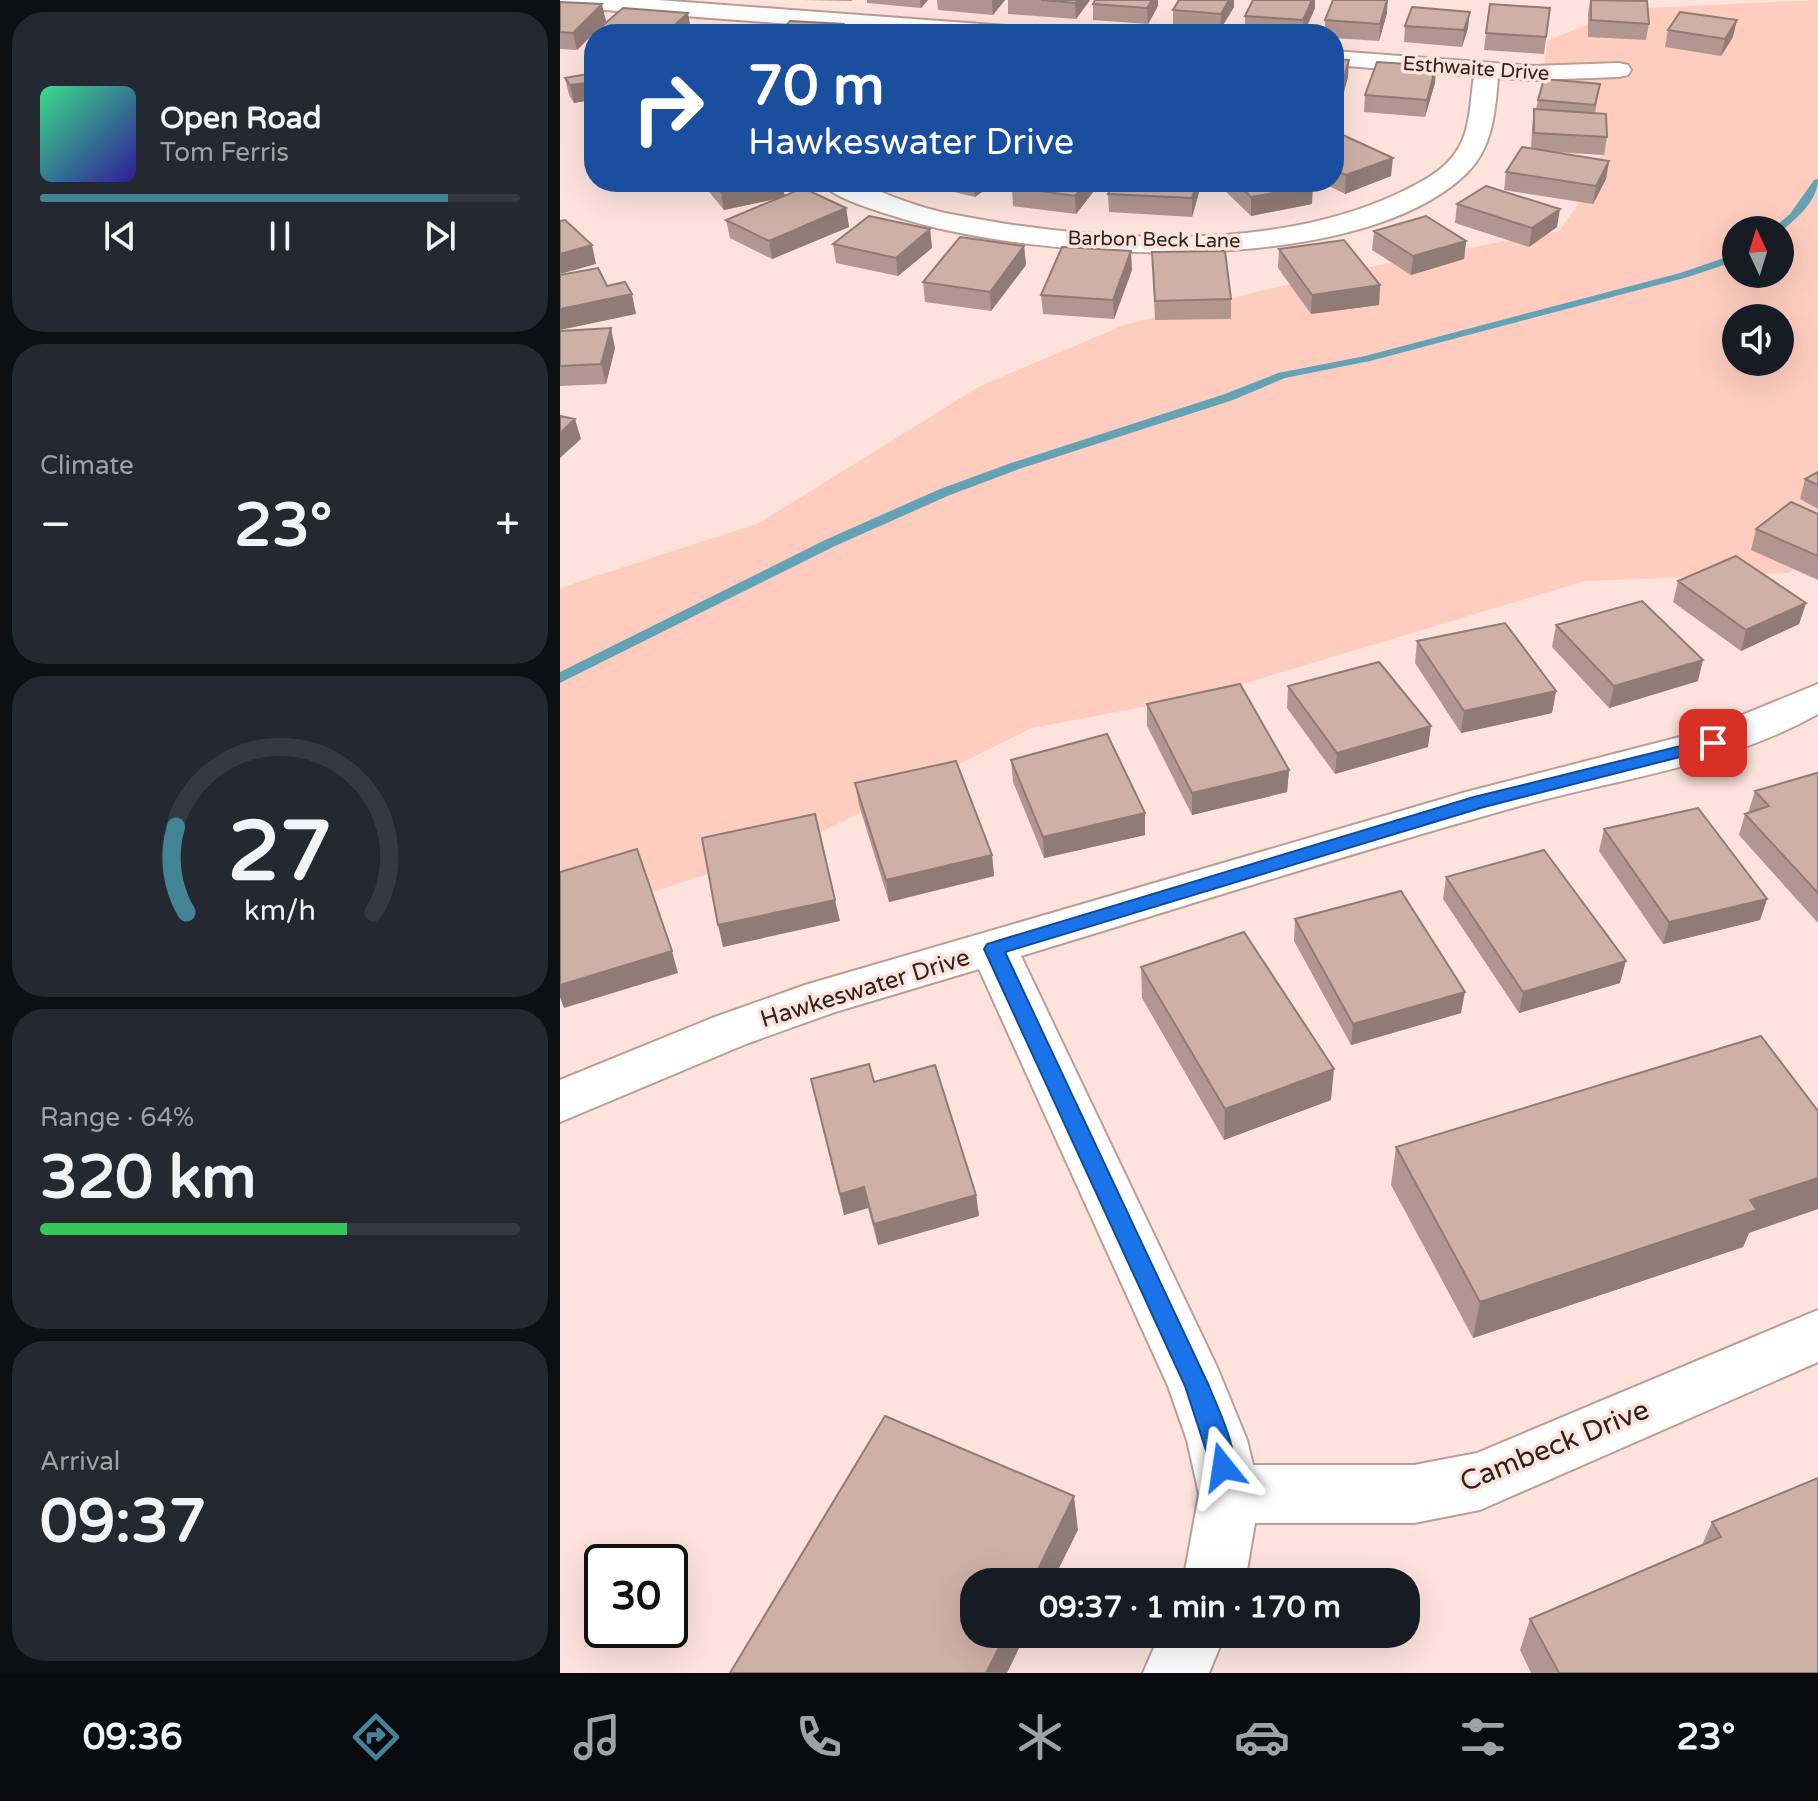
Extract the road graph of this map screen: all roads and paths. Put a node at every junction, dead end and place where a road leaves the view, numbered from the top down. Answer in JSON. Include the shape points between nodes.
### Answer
{"nodes":[{"id":1,"x":565,"y":0,"type":"edge"},
{"id":2,"x":755,"y":14,"type":"junction"},
{"id":3,"x":745,"y":24,"type":"edge"},
{"id":4,"x":888,"y":24,"type":"edge"},
{"id":5,"x":1344,"y":59,"type":"edge"},
{"id":6,"x":1487,"y":70,"type":"junction"},
{"id":7,"x":1619,"y":70,"type":"dead end"},
{"id":8,"x":856,"y":192,"type":"edge"},
{"id":9,"x":1818,"y":697,"type":"edge"},
{"id":10,"x":994,"y":949,"type":"junction"},
{"id":11,"x":560,"y":1102,"type":"edge"},
{"id":12,"x":1818,"y":1335,"type":"edge"},
{"id":13,"x":1229,"y":1494,"type":"junction"},
{"id":14,"x":1218,"y":1568,"type":"edge"},
{"id":15,"x":1187,"y":1648,"type":"edge"},
{"id":16,"x":1176,"y":1673,"type":"edge"}],
"edges":[{"from":1,"to":2,"type":"street"},
{"from":2,"to":3,"type":"street"},
{"from":2,"to":4,"type":"street"},
{"from":5,"to":6,"type":"street","name":"Esthwaite Drive"},
{"from":6,"to":7,"type":"street","name":"Esthwaite Drive"},
{"from":6,"to":8,"type":"street","name":"Barbon Beck Lane","via":[[1469,153],[1439,183],[1380,213],[1290,236],[1184,244],[1006,233],[919,216]]},
{"from":9,"to":10,"type":"street","name":"Hawkeswater Drive","via":[[1741,734],[1685,752],[1481,802]]},
{"from":10,"to":11,"type":"street","name":"Hawkeswater Drive","via":[[822,998]]},
{"from":10,"to":13,"type":"street","via":[[1197,1386]]},
{"from":12,"to":13,"type":"street","name":"Cambeck Drive","via":[[1480,1481],[1414,1494]]},
{"from":13,"to":14,"type":"street"},
{"from":15,"to":16,"type":"street"}]}
